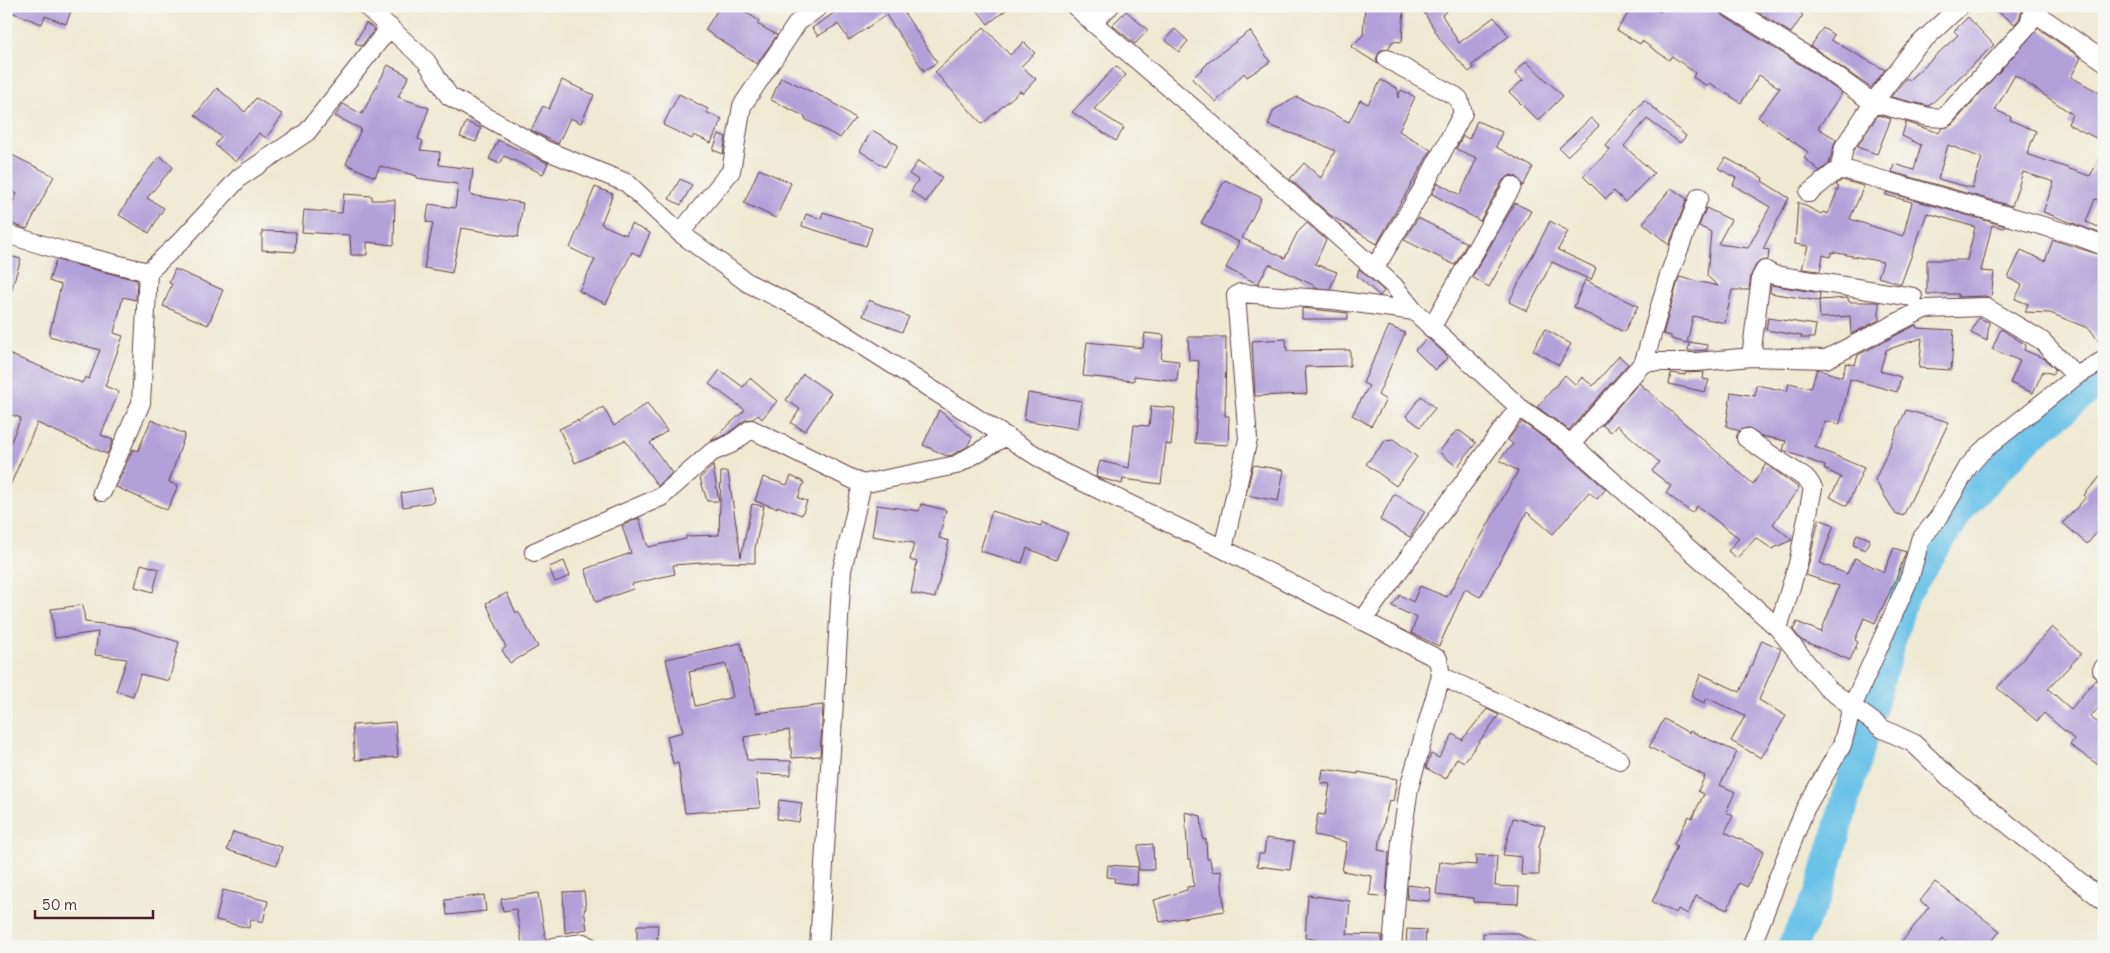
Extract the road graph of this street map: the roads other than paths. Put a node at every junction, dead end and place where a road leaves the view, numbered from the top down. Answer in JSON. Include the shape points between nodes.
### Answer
{"nodes":[{"id":1,"x":366,"y":6,"type":"edge"},
{"id":2,"x":820,"y":6,"type":"edge"},
{"id":3,"x":1075,"y":6,"type":"edge"},
{"id":4,"x":1110,"y":6,"type":"edge"},
{"id":5,"x":1728,"y":6,"type":"edge"},
{"id":6,"x":1960,"y":6,"type":"edge"},
{"id":7,"x":1092,"y":22,"type":"junction"},
{"id":8,"x":390,"y":26,"type":"junction"},
{"id":9,"x":1387,"y":59,"type":"dead end"},
{"id":10,"x":2104,"y":61,"type":"edge"},
{"id":11,"x":1873,"y":103,"type":"junction"},
{"id":12,"x":1840,"y":168,"type":"junction"},
{"id":13,"x":1512,"y":186,"type":"dead end"},
{"id":14,"x":1809,"y":194,"type":"dead end"},
{"id":15,"x":1699,"y":196,"type":"dead end"},
{"id":16,"x":680,"y":233,"type":"junction"},
{"id":17,"x":6,"y":234,"type":"edge"},
{"id":18,"x":2104,"y":246,"type":"edge"},
{"id":19,"x":1374,"y":269,"type":"junction"},
{"id":20,"x":148,"y":272,"type":"junction"},
{"id":21,"x":1913,"y":298,"type":"dead end"},
{"id":22,"x":1414,"y":311,"type":"junction"},
{"id":23,"x":1431,"y":328,"type":"junction"},
{"id":24,"x":1751,"y":357,"type":"junction"},
{"id":25,"x":2104,"y":360,"type":"edge"},
{"id":26,"x":1644,"y":362,"type":"junction"},
{"id":27,"x":2076,"y":376,"type":"junction"},
{"id":28,"x":1519,"y":407,"type":"junction"},
{"id":29,"x":1006,"y":436,"type":"junction"},
{"id":30,"x":1746,"y":438,"type":"dead end"},
{"id":31,"x":1571,"y":444,"type":"junction"},
{"id":32,"x":862,"y":484,"type":"junction"},
{"id":33,"x":102,"y":492,"type":"dead end"},
{"id":34,"x":1223,"y":549,"type":"junction"},
{"id":35,"x":534,"y":552,"type":"dead end"},
{"id":36,"x":1362,"y":621,"type":"junction"},
{"id":37,"x":1778,"y":628,"type":"junction"},
{"id":38,"x":2104,"y":667,"type":"edge"},
{"id":39,"x":2104,"y":674,"type":"edge"},
{"id":40,"x":1441,"y":676,"type":"junction"},
{"id":41,"x":1852,"y":707,"type":"junction"},
{"id":42,"x":1620,"y":760,"type":"dead end"},
{"id":43,"x":2104,"y":901,"type":"edge"},
{"id":44,"x":554,"y":947,"type":"edge"},
{"id":45,"x":590,"y":947,"type":"edge"},
{"id":46,"x":819,"y":947,"type":"edge"},
{"id":47,"x":1392,"y":947,"type":"edge"},
{"id":48,"x":1751,"y":947,"type":"edge"}],
"edges":[{"from":1,"to":8,"type":"street"},
{"from":2,"to":16,"type":"street","via":[[798,22],[742,106],[731,171]]},
{"from":3,"to":7,"type":"street"},
{"from":4,"to":7,"type":"street"},
{"from":5,"to":11,"type":"street","via":[[1818,63]]},
{"from":6,"to":11,"type":"street","via":[[1913,50]]},
{"from":7,"to":19,"type":"street"},
{"from":8,"to":16,"type":"street","via":[[426,60],[449,96],[545,150],[627,183]]},
{"from":8,"to":20,"type":"street","via":[[307,132],[240,177]]},
{"from":9,"to":19,"type":"street","via":[[1455,96],[1463,113],[1422,190]]},
{"from":10,"to":11,"type":"street","via":[[2032,14],[2029,24],[1944,118]]},
{"from":11,"to":12,"type":"street","via":[[1844,147]]},
{"from":12,"to":14,"type":"street"},
{"from":12,"to":18,"type":"street"},
{"from":13,"to":23,"type":"street"},
{"from":15,"to":26,"type":"street","via":[[1669,275]]},
{"from":16,"to":29,"type":"street","via":[[748,283],[818,316]]},
{"from":17,"to":20,"type":"street"},
{"from":19,"to":22,"type":"street","via":[[1394,286]]},
{"from":20,"to":33,"type":"street","via":[[141,403]]},
{"from":21,"to":24,"type":"street","via":[[1774,275],[1765,270],[1761,277]]},
{"from":22,"to":23,"type":"street"},
{"from":22,"to":34,"type":"street","via":[[1334,300],[1240,293],[1236,296],[1248,439]]},
{"from":23,"to":28,"type":"street"},
{"from":24,"to":26,"type":"street"},
{"from":24,"to":27,"type":"street","via":[[1826,358],[1924,309],[1985,307],[2041,340]]},
{"from":25,"to":27,"type":"street"},
{"from":26,"to":31,"type":"street"},
{"from":27,"to":41,"type":"street","via":[[1968,466],[1940,517],[1920,540],[1910,577]]},
{"from":28,"to":31,"type":"street"},
{"from":28,"to":36,"type":"street"},
{"from":29,"to":32,"type":"street","via":[[956,465]]},
{"from":29,"to":34,"type":"street","via":[[1060,472]]},
{"from":30,"to":37,"type":"street","via":[[1808,480],[1813,488],[1798,564]]},
{"from":31,"to":37,"type":"street"},
{"from":32,"to":35,"type":"street","via":[[751,429],[731,444],[712,452],[661,497]]},
{"from":32,"to":46,"type":"street","via":[[842,570]]},
{"from":34,"to":36,"type":"street"},
{"from":36,"to":40,"type":"street","via":[[1438,659]]},
{"from":37,"to":41,"type":"street","via":[[1827,688]]},
{"from":38,"to":39,"type":"street"},
{"from":40,"to":42,"type":"street"},
{"from":40,"to":47,"type":"street","via":[[1409,788]]},
{"from":41,"to":43,"type":"street","via":[[1883,729],[1913,743],[1950,778]]},
{"from":41,"to":48,"type":"street","via":[[1842,745],[1805,809]]},
{"from":44,"to":45,"type":"street","via":[[583,943]]}]}
